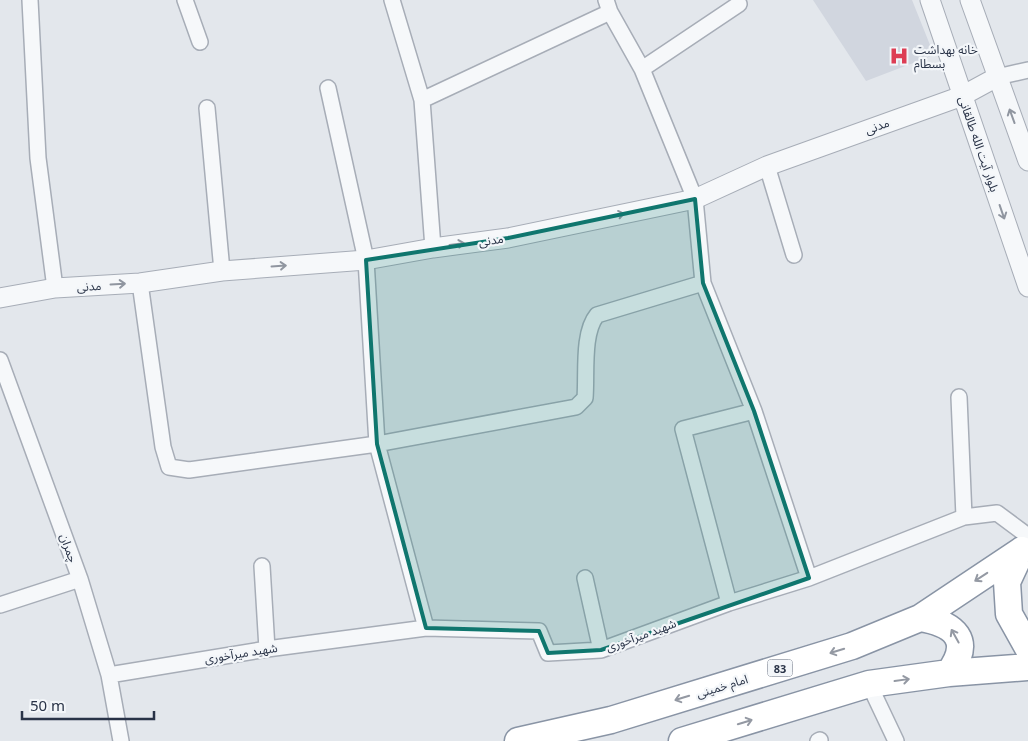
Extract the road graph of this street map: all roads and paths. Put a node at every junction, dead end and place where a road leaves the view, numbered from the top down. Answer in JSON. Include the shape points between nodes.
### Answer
{"nodes":[{"id":1,"x":30,"y":0,"type":"edge"},
{"id":2,"x":185,"y":0,"type":"edge"},
{"id":3,"x":392,"y":0,"type":"edge"},
{"id":4,"x":930,"y":0,"type":"edge"},
{"id":5,"x":970,"y":0,"type":"edge"},
{"id":6,"x":739,"y":4,"type":"dead end"},
{"id":7,"x":608,"y":6,"type":"edge"},
{"id":8,"x":200,"y":42,"type":"dead end"},
{"id":9,"x":642,"y":69,"type":"junction"},
{"id":10,"x":1028,"y":70,"type":"edge"},
{"id":11,"x":998,"y":77,"type":"junction"},
{"id":12,"x":328,"y":88,"type":"dead end"},
{"id":13,"x":962,"y":96,"type":"junction"},
{"id":14,"x":422,"y":100,"type":"junction"},
{"id":15,"x":208,"y":108,"type":"dead end"},
{"id":16,"x":1028,"y":162,"type":"edge"},
{"id":17,"x":767,"y":166,"type":"junction"},
{"id":18,"x":695,"y":199,"type":"junction"},
{"id":19,"x":433,"y":248,"type":"junction"},
{"id":20,"x":794,"y":255,"type":"dead end"},
{"id":21,"x":366,"y":260,"type":"junction"},
{"id":22,"x":222,"y":271,"type":"junction"},
{"id":23,"x":140,"y":283,"type":"junction"},
{"id":24,"x":704,"y":283,"type":"junction"},
{"id":25,"x":1028,"y":287,"type":"edge"},
{"id":26,"x":55,"y":288,"type":"junction"},
{"id":27,"x":0,"y":298,"type":"edge"},
{"id":28,"x":0,"y":360,"type":"edge"},
{"id":29,"x":7,"y":396,"type":"edge"},
{"id":30,"x":959,"y":397,"type":"dead end"},
{"id":31,"x":754,"y":411,"type":"junction"},
{"id":32,"x":377,"y":444,"type":"junction"},
{"id":33,"x":964,"y":516,"type":"junction"},
{"id":34,"x":1026,"y":544,"type":"edge"},
{"id":35,"x":262,"y":566,"type":"dead end"},
{"id":36,"x":585,"y":578,"type":"dead end"},
{"id":37,"x":809,"y":578,"type":"junction"},
{"id":38,"x":80,"y":579,"type":"junction"},
{"id":39,"x":729,"y":603,"type":"junction"},
{"id":40,"x":0,"y":606,"type":"edge"},
{"id":41,"x":920,"y":618,"type":"junction"},
{"id":42,"x":426,"y":628,"type":"junction"},
{"id":43,"x":1028,"y":648,"type":"edge"},
{"id":44,"x":267,"y":649,"type":"junction"},
{"id":45,"x":601,"y":650,"type":"junction"},
{"id":46,"x":1028,"y":667,"type":"edge"},
{"id":47,"x":949,"y":673,"type":"junction"},
{"id":48,"x":109,"y":675,"type":"junction"},
{"id":49,"x":869,"y":684,"type":"junction"},
{"id":50,"x":121,"y":741,"type":"edge"},
{"id":51,"x":518,"y":741,"type":"edge"},
{"id":52,"x":682,"y":741,"type":"edge"},
{"id":53,"x":896,"y":741,"type":"edge"}],
"edges":[{"from":1,"to":26,"type":"street","via":[[38,158]]},
{"from":2,"to":8,"type":"street"},
{"from":3,"to":14,"type":"street"},
{"from":4,"to":13,"type":"street","name":"بلوار آیت الله طالقانی"},
{"from":5,"to":11,"type":"street"},
{"from":6,"to":9,"type":"street"},
{"from":7,"to":9,"type":"street"},
{"from":7,"to":14,"type":"street"},
{"from":9,"to":18,"type":"street"},
{"from":10,"to":11,"type":"street"},
{"from":11,"to":13,"type":"street","name":"مدنی"},
{"from":16,"to":11,"type":"street","one_way":true},
{"from":12,"to":21,"type":"street"},
{"from":13,"to":17,"type":"street","name":"مدنی"},
{"from":13,"to":25,"type":"street","name":"بلوار آیت الله طالقانی","one_way":true},
{"from":14,"to":19,"type":"street"},
{"from":15,"to":22,"type":"street"},
{"from":17,"to":18,"type":"street","name":"مدنی"},
{"from":17,"to":20,"type":"street"},
{"from":19,"to":18,"type":"street","name":"مدنی","one_way":true,"via":[[508,238]]},
{"from":18,"to":24,"type":"street"},
{"from":19,"to":21,"type":"street","name":"مدنی"},
{"from":22,"to":21,"type":"street","name":"مدنی","one_way":true},
{"from":21,"to":32,"type":"street"},
{"from":22,"to":23,"type":"street","name":"مدنی"},
{"from":26,"to":23,"type":"street","name":"مدنی","one_way":true},
{"from":23,"to":32,"type":"street","via":[[163,447],[169,467],[189,470]]},
{"from":24,"to":31,"type":"street"},
{"from":24,"to":32,"type":"street","via":[[597,315],[588,334],[586,398],[576,407]]},
{"from":26,"to":27,"type":"street","name":"مدنی"},
{"from":28,"to":29,"type":"street","name":"چمران"},
{"from":29,"to":38,"type":"street","name":"چمران"},
{"from":30,"to":33,"type":"street"},
{"from":31,"to":37,"type":"street"},
{"from":31,"to":39,"type":"street","via":[[683,429]]},
{"from":32,"to":42,"type":"street"},
{"from":33,"to":34,"type":"street","name":"شهید میرآخوری","via":[[997,513]]},
{"from":33,"to":37,"type":"street","name":"شهید میرآخوری"},
{"from":34,"to":41,"type":"highway","name":"امام خمینی","number":"83","one_way":true},
{"from":34,"to":43,"type":"highway","via":[[1007,582],[1009,614]]},
{"from":35,"to":44,"type":"street"},
{"from":36,"to":45,"type":"street"},
{"from":37,"to":39,"type":"street","name":"شهید میرآخوری"},
{"from":38,"to":40,"type":"street"},
{"from":38,"to":48,"type":"street","name":"چمران"},
{"from":39,"to":45,"type":"street","name":"شهید میرآخوری"},
{"from":47,"to":41,"type":"highway","one_way":true,"via":[[960,658],[960,644],[951,628],[938,621]]},
{"from":41,"to":51,"type":"highway","name":"امام خمینی","number":"83","one_way":true,"via":[[824,655],[610,720]]},
{"from":42,"to":44,"type":"street","name":"شهید میرآخوری"},
{"from":42,"to":45,"type":"street","name":"شهید میرآخوری","via":[[539,630],[548,653]]},
{"from":44,"to":48,"type":"street","name":"شهید میرآخوری"},
{"from":46,"to":47,"type":"highway"},
{"from":49,"to":47,"type":"highway","one_way":true},
{"from":48,"to":50,"type":"street","name":"چمران"},
{"from":52,"to":49,"type":"highway","one_way":true},
{"from":49,"to":53,"type":"street"}]}
